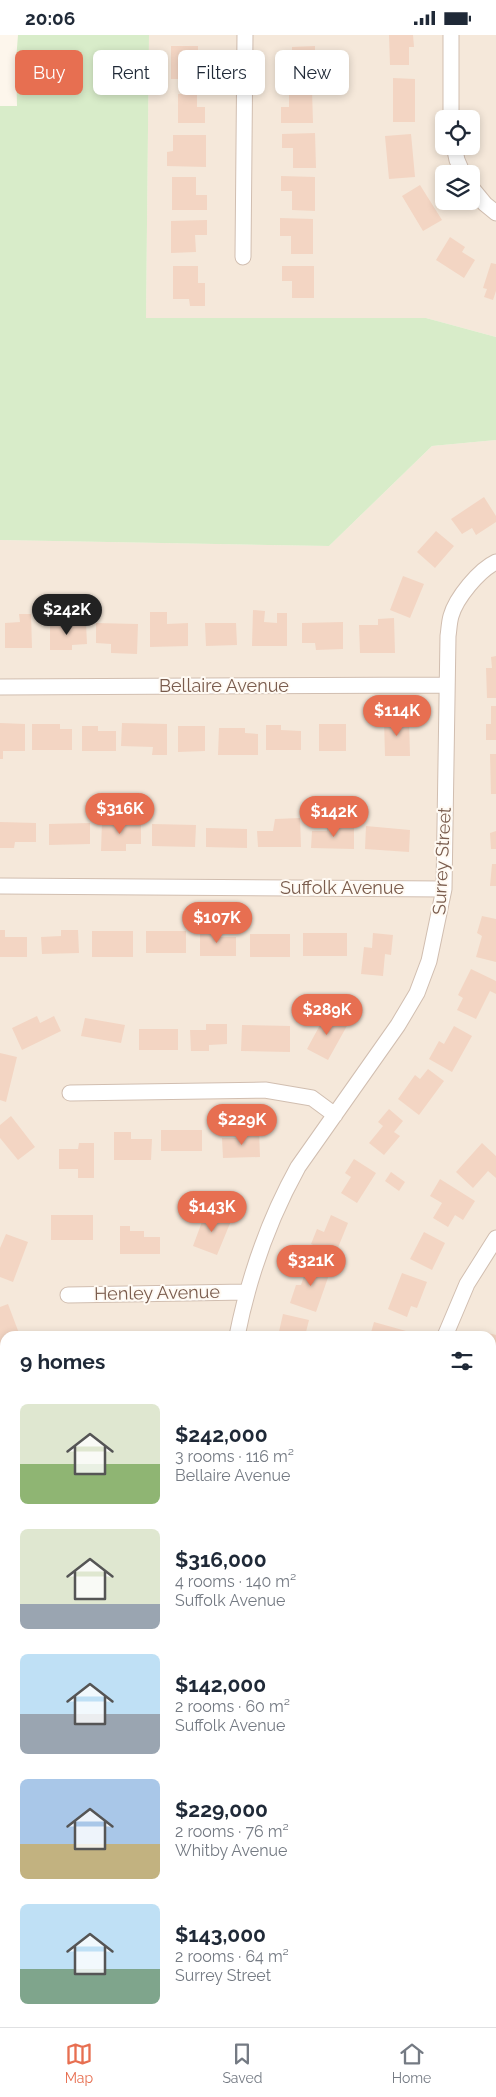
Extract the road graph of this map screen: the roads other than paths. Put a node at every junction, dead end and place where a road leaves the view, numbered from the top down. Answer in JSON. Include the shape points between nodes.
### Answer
{"nodes":[{"id":1,"x":245,"y":35,"type":"edge"},
{"id":2,"x":451,"y":35,"type":"edge"},
{"id":3,"x":451,"y":110,"type":"edge"},
{"id":4,"x":480,"y":198,"type":"edge"},
{"id":5,"x":496,"y":213,"type":"edge"},
{"id":6,"x":243,"y":257,"type":"dead end"},
{"id":7,"x":496,"y":562,"type":"edge"},
{"id":8,"x":447,"y":685,"type":"junction"},
{"id":9,"x":0,"y":687,"type":"edge"},
{"id":10,"x":0,"y":886,"type":"edge"},
{"id":11,"x":444,"y":889,"type":"junction"},
{"id":12,"x":70,"y":1093,"type":"dead end"},
{"id":13,"x":334,"y":1115,"type":"junction"},
{"id":14,"x":496,"y":1239,"type":"edge"},
{"id":15,"x":246,"y":1292,"type":"junction"},
{"id":16,"x":68,"y":1295,"type":"dead end"},
{"id":17,"x":239,"y":1331,"type":"edge"},
{"id":18,"x":447,"y":1331,"type":"edge"}],
"edges":[{"from":1,"to":6,"type":"street"},
{"from":2,"to":3,"type":"street"},
{"from":4,"to":5,"type":"street"},
{"from":7,"to":8,"type":"street","name":"Surrey Street","via":[[460,596],[451,617]]},
{"from":8,"to":9,"type":"street","name":"Bellaire Avenue"},
{"from":8,"to":11,"type":"street","name":"Surrey Street"},
{"from":10,"to":11,"type":"street","name":"Suffolk Avenue"},
{"from":11,"to":13,"type":"street","name":"Surrey Street","via":[[430,961],[417,993]]},
{"from":12,"to":13,"type":"street","via":[[264,1090],[312,1098]]},
{"from":13,"to":15,"type":"street","name":"Surrey Street","via":[[288,1184]]},
{"from":14,"to":18,"type":"street","via":[[467,1284]]},
{"from":15,"to":16,"type":"street","name":"Henley Avenue"},
{"from":15,"to":17,"type":"street","name":"Surrey Street"}]}
